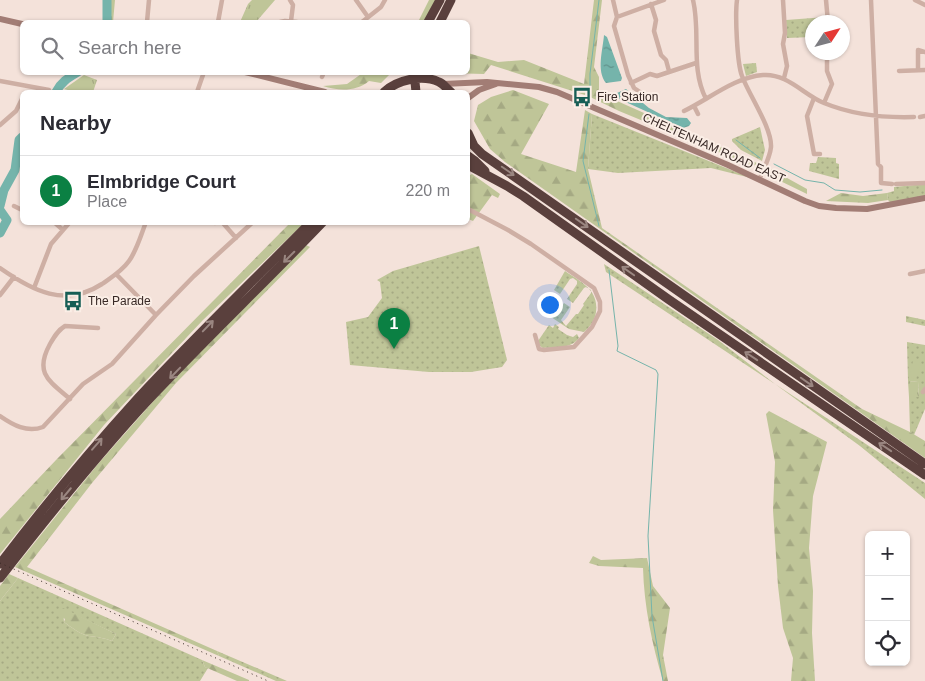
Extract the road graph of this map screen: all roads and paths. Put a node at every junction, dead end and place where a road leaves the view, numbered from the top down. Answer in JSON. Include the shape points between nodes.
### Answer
{"nodes":[{"id":1,"x":149,"y":0,"type":"edge"},
{"id":2,"x":221,"y":0,"type":"edge"},
{"id":3,"x":290,"y":0,"type":"edge"},
{"id":4,"x":356,"y":0,"type":"edge"},
{"id":5,"x":385,"y":0,"type":"edge"},
{"id":6,"x":440,"y":0,"type":"edge"},
{"id":7,"x":451,"y":0,"type":"edge"},
{"id":8,"x":613,"y":0,"type":"edge"},
{"id":9,"x":664,"y":0,"type":"edge"},
{"id":10,"x":693,"y":0,"type":"edge"},
{"id":11,"x":737,"y":0,"type":"edge"},
{"id":12,"x":783,"y":0,"type":"edge"},
{"id":13,"x":826,"y":0,"type":"edge"},
{"id":14,"x":872,"y":0,"type":"edge"},
{"id":15,"x":915,"y":0,"type":"edge"},
{"id":16,"x":653,"y":2,"type":"edge"},
{"id":17,"x":925,"y":5,"type":"edge"},
{"id":18,"x":827,"y":15,"type":"edge"},
{"id":19,"x":617,"y":16,"type":"junction"},
{"id":20,"x":368,"y":17,"type":"junction"},
{"id":21,"x":0,"y":19,"type":"edge"},
{"id":22,"x":147,"y":20,"type":"edge"},
{"id":23,"x":218,"y":20,"type":"edge"},
{"id":24,"x":291,"y":20,"type":"edge"},
{"id":25,"x":364,"y":20,"type":"edge"},
{"id":26,"x":429,"y":20,"type":"edge"},
{"id":27,"x":441,"y":20,"type":"edge"},
{"id":28,"x":20,"y":24,"type":"edge"},
{"id":29,"x":925,"y":52,"type":"edge"},
{"id":30,"x":828,"y":60,"type":"edge"},
{"id":31,"x":696,"y":63,"type":"junction"},
{"id":32,"x":918,"y":70,"type":"junction"},
{"id":33,"x":925,"y":70,"type":"edge"},
{"id":34,"x":670,"y":71,"type":"junction"},
{"id":35,"x":899,"y":71,"type":"dead end"},
{"id":36,"x":203,"y":75,"type":"edge"},
{"id":37,"x":261,"y":75,"type":"edge"},
{"id":38,"x":399,"y":75,"type":"edge"},
{"id":39,"x":434,"y":75,"type":"edge"},
{"id":40,"x":414,"y":76,"type":"edge"},
{"id":41,"x":784,"y":78,"type":"junction"},
{"id":42,"x":744,"y":79,"type":"junction"},
{"id":43,"x":0,"y":82,"type":"edge"},
{"id":44,"x":441,"y":83,"type":"junction"},
{"id":45,"x":631,"y":83,"type":"junction"},
{"id":46,"x":497,"y":84,"type":"junction"},
{"id":47,"x":24,"y":86,"type":"junction"},
{"id":48,"x":387,"y":89,"type":"edge"},
{"id":49,"x":24,"y":90,"type":"edge"},
{"id":50,"x":49,"y":90,"type":"dead end"},
{"id":51,"x":198,"y":90,"type":"edge"},
{"id":52,"x":317,"y":90,"type":"edge"},
{"id":53,"x":416,"y":90,"type":"edge"},
{"id":54,"x":449,"y":90,"type":"edge"},
{"id":55,"x":640,"y":92,"type":"dead end"},
{"id":56,"x":470,"y":97,"type":"edge"},
{"id":57,"x":814,"y":98,"type":"junction"},
{"id":58,"x":706,"y":99,"type":"junction"},
{"id":59,"x":20,"y":103,"type":"edge"},
{"id":60,"x":824,"y":103,"type":"junction"},
{"id":61,"x":694,"y":106,"type":"junction"},
{"id":62,"x":684,"y":111,"type":"dead end"},
{"id":63,"x":698,"y":114,"type":"dead end"},
{"id":64,"x":876,"y":116,"type":"junction"},
{"id":65,"x":920,"y":116,"type":"edge"},
{"id":66,"x":0,"y":125,"type":"edge"},
{"id":67,"x":470,"y":137,"type":"edge"},
{"id":68,"x":820,"y":154,"type":"dead end"},
{"id":69,"x":470,"y":157,"type":"edge"},
{"id":70,"x":470,"y":167,"type":"edge"},
{"id":71,"x":490,"y":177,"type":"junction"},
{"id":72,"x":759,"y":180,"type":"junction"},
{"id":73,"x":925,"y":183,"type":"edge"},
{"id":74,"x":925,"y":198,"type":"edge"},
{"id":75,"x":18,"y":208,"type":"edge"},
{"id":76,"x":470,"y":210,"type":"edge"},
{"id":77,"x":16,"y":215,"type":"dead end"},
{"id":78,"x":57,"y":225,"type":"edge"},
{"id":79,"x":67,"y":225,"type":"edge"},
{"id":80,"x":145,"y":225,"type":"edge"},
{"id":81,"x":225,"y":225,"type":"edge"},
{"id":82,"x":250,"y":225,"type":"edge"},
{"id":83,"x":308,"y":225,"type":"edge"},
{"id":84,"x":320,"y":225,"type":"edge"},
{"id":85,"x":63,"y":230,"type":"junction"},
{"id":86,"x":236,"y":238,"type":"junction"},
{"id":87,"x":0,"y":268,"type":"edge"},
{"id":88,"x":925,"y":271,"type":"edge"},
{"id":89,"x":116,"y":274,"type":"junction"},
{"id":90,"x":910,"y":274,"type":"dead end"},
{"id":91,"x":14,"y":277,"type":"junction"},
{"id":92,"x":34,"y":288,"type":"junction"},
{"id":93,"x":0,"y":295,"type":"edge"},
{"id":94,"x":156,"y":315,"type":"junction"},
{"id":95,"x":91,"y":320,"type":"dead end"},
{"id":96,"x":90,"y":328,"type":"junction"},
{"id":97,"x":98,"y":328,"type":"dead end"},
{"id":98,"x":535,"y":335,"type":"dead end"},
{"id":99,"x":55,"y":336,"type":"junction"},
{"id":100,"x":61,"y":339,"type":"dead end"},
{"id":101,"x":70,"y":399,"type":"junction"},
{"id":102,"x":0,"y":416,"type":"edge"},
{"id":103,"x":925,"y":464,"type":"edge"},
{"id":104,"x":925,"y":475,"type":"edge"},
{"id":105,"x":0,"y":564,"type":"edge"},
{"id":106,"x":0,"y":578,"type":"edge"}],
"edges":[{"from":1,"to":22,"type":"street"},
{"from":2,"to":23,"type":"street"},
{"from":3,"to":24,"type":"street","via":[[293,5]]},
{"from":4,"to":20,"type":"street"},
{"from":5,"to":20,"type":"street"},
{"from":6,"to":26,"type":"highway"},
{"from":7,"to":27,"type":"highway"},
{"from":8,"to":19,"type":"street"},
{"from":9,"to":16,"type":"street"},
{"from":10,"to":31,"type":"street"},
{"from":11,"to":42,"type":"street","via":[[739,63]]},
{"from":12,"to":41,"type":"street","via":[[783,44],[787,66]]},
{"from":13,"to":18,"type":"street"},
{"from":14,"to":64,"type":"street"},
{"from":15,"to":17,"type":"street"},
{"from":16,"to":19,"type":"street"},
{"from":16,"to":34,"type":"street","via":[[654,31]]},
{"from":19,"to":45,"type":"street","via":[[614,26]]},
{"from":20,"to":25,"type":"street"},
{"from":21,"to":28,"type":"main road"},
{"from":29,"to":32,"type":"street","via":[[918,50]]},
{"from":30,"to":60,"type":"street","via":[[827,71],[832,84]]},
{"from":31,"to":34,"type":"street"},
{"from":31,"to":58,"type":"street","via":[[699,84]]},
{"from":32,"to":33,"type":"street"},
{"from":32,"to":35,"type":"street"},
{"from":34,"to":45,"type":"street","via":[[657,76],[650,74]]},
{"from":36,"to":51,"type":"street"},
{"from":37,"to":52,"type":"main road"},
{"from":38,"to":48,"type":"highway"},
{"from":39,"to":44,"type":"highway"},
{"from":40,"to":44,"type":"highway"},
{"from":40,"to":48,"type":"highway"},
{"from":40,"to":53,"type":"highway"},
{"from":41,"to":42,"type":"street","via":[[766,74]]},
{"from":41,"to":57,"type":"street"},
{"from":42,"to":58,"type":"street"},
{"from":42,"to":72,"type":"street","via":[[770,142],[771,149]]},
{"from":43,"to":47,"type":"street"},
{"from":44,"to":46,"type":"main road","name":"CHELTENHAM ROAD EAST"},
{"from":44,"to":54,"type":"highway"},
{"from":45,"to":55,"type":"street"},
{"from":46,"to":56,"type":"main road","name":"CHELTENHAM ROAD EAST"},
{"from":46,"to":72,"type":"main road","name":"CHELTENHAM ROAD EAST","via":[[526,85],[557,92]]},
{"from":47,"to":49,"type":"street"},
{"from":47,"to":50,"type":"street"},
{"from":57,"to":60,"type":"street"},
{"from":57,"to":68,"type":"street","via":[[807,116],[814,154]]},
{"from":58,"to":61,"type":"street"},
{"from":59,"to":66,"type":"street"},
{"from":60,"to":64,"type":"street"},
{"from":61,"to":62,"type":"street"},
{"from":61,"to":63,"type":"street"},
{"from":64,"to":65,"type":"street"},
{"from":64,"to":73,"type":"street","via":[[881,184]]},
{"from":67,"to":103,"type":"highway","one_way":true,"via":[[482,154]]},
{"from":69,"to":71,"type":"highway"},
{"from":70,"to":71,"type":"highway"},
{"from":104,"to":71,"type":"highway","one_way":true,"via":[[523,196]]},
{"from":72,"to":74,"type":"main road","name":"CHELTENHAM ROAD EAST","via":[[805,201],[836,208],[874,208]]},
{"from":75,"to":77,"type":"street"},
{"from":76,"to":98,"type":"street","via":[[531,244],[594,288],[600,311],[592,327],[574,347],[544,350],[539,348]]},
{"from":78,"to":85,"type":"street"},
{"from":79,"to":85,"type":"street"},
{"from":80,"to":89,"type":"street","via":[[130,261]]},
{"from":81,"to":86,"type":"street"},
{"from":82,"to":86,"type":"street"},
{"from":105,"to":83,"type":"highway","one_way":true,"via":[[114,425]]},
{"from":84,"to":106,"type":"highway","one_way":true,"via":[[130,420]]},
{"from":85,"to":92,"type":"street","via":[[48,249]]},
{"from":86,"to":94,"type":"street"},
{"from":87,"to":91,"type":"street"},
{"from":88,"to":90,"type":"street"},
{"from":89,"to":92,"type":"street","via":[[81,295],[59,296]]},
{"from":89,"to":94,"type":"street"},
{"from":91,"to":92,"type":"street"},
{"from":91,"to":93,"type":"street"},
{"from":94,"to":101,"type":"street","via":[[112,364],[84,384]]},
{"from":95,"to":96,"type":"street"},
{"from":96,"to":97,"type":"street"},
{"from":96,"to":99,"type":"street","via":[[65,326]]},
{"from":99,"to":100,"type":"street"},
{"from":99,"to":101,"type":"street","via":[[43,357],[42,368],[50,382]]},
{"from":101,"to":102,"type":"street","via":[[51,420],[35,430]]}]}
